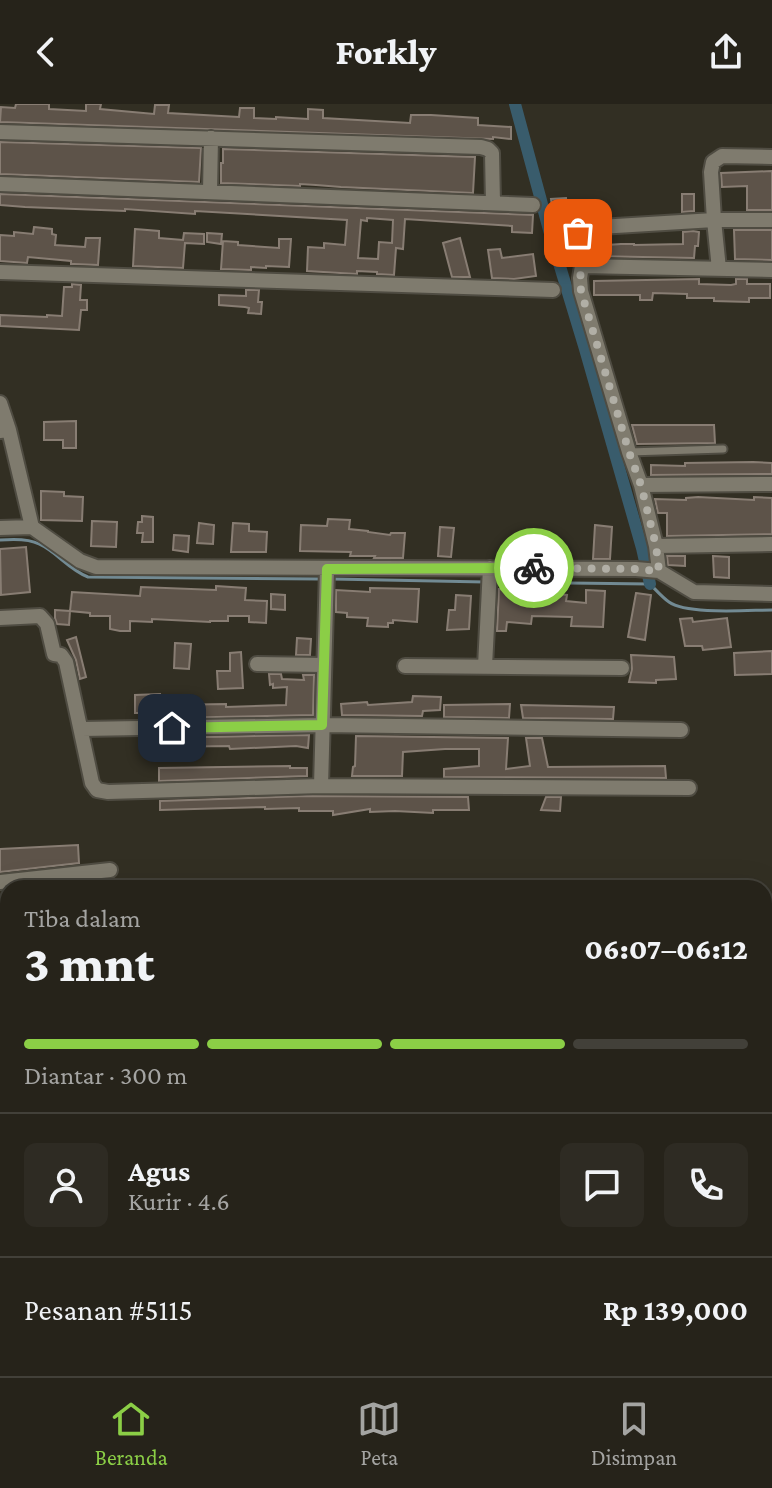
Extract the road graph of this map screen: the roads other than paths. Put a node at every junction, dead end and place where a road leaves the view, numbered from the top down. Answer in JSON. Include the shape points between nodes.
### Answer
{"nodes":[{"id":1,"x":0,"y":132,"type":"edge"},
{"id":2,"x":211,"y":138,"type":"junction"},
{"id":3,"x":772,"y":157,"type":"edge"},
{"id":4,"x":0,"y":184,"type":"edge"},
{"id":5,"x":210,"y":192,"type":"junction"},
{"id":6,"x":493,"y":203,"type":"junction"},
{"id":7,"x":533,"y":205,"type":"dead end"},
{"id":8,"x":714,"y":220,"type":"junction"},
{"id":9,"x":772,"y":220,"type":"edge"},
{"id":10,"x":582,"y":266,"type":"junction"},
{"id":11,"x":719,"y":269,"type":"junction"},
{"id":12,"x":772,"y":270,"type":"edge"},
{"id":13,"x":0,"y":272,"type":"edge"},
{"id":14,"x":553,"y":290,"type":"dead end"},
{"id":15,"x":0,"y":403,"type":"edge"},
{"id":16,"x":4,"y":430,"type":"edge"},
{"id":17,"x":723,"y":449,"type":"dead end"},
{"id":18,"x":629,"y":452,"type":"junction"},
{"id":19,"x":772,"y":484,"type":"edge"},
{"id":20,"x":641,"y":485,"type":"junction"},
{"id":21,"x":32,"y":527,"type":"junction"},
{"id":22,"x":0,"y":528,"type":"edge"},
{"id":23,"x":772,"y":544,"type":"edge"},
{"id":24,"x":656,"y":546,"type":"junction"},
{"id":25,"x":649,"y":570,"type":"junction"},
{"id":26,"x":490,"y":575,"type":"junction"},
{"id":27,"x":327,"y":576,"type":"junction"},
{"id":28,"x":772,"y":594,"type":"edge"},
{"id":29,"x":0,"y":618,"type":"edge"},
{"id":30,"x":257,"y":664,"type":"dead end"},
{"id":31,"x":324,"y":665,"type":"junction"},
{"id":32,"x":405,"y":666,"type":"dead end"},
{"id":33,"x":485,"y":666,"type":"junction"},
{"id":34,"x":622,"y":668,"type":"dead end"},
{"id":35,"x":322,"y":725,"type":"junction"},
{"id":36,"x":82,"y":729,"type":"junction"},
{"id":37,"x":681,"y":730,"type":"dead end"},
{"id":38,"x":321,"y":786,"type":"junction"},
{"id":39,"x":689,"y":788,"type":"dead end"},
{"id":40,"x":110,"y":870,"type":"dead end"},
{"id":41,"x":18,"y":880,"type":"edge"}],
"edges":[{"from":1,"to":2,"type":"street"},
{"from":2,"to":5,"type":"street"},
{"from":2,"to":6,"type":"street","via":[[481,147],[492,153]]},
{"from":3,"to":8,"type":"street","via":[[722,156],[713,162]]},
{"from":4,"to":5,"type":"street"},
{"from":5,"to":6,"type":"street"},
{"from":6,"to":7,"type":"street"},
{"from":8,"to":9,"type":"street"},
{"from":8,"to":10,"type":"street","via":[[583,228],[578,233]]},
{"from":8,"to":11,"type":"street"},
{"from":10,"to":11,"type":"street"},
{"from":10,"to":18,"type":"street","via":[[581,291]]},
{"from":11,"to":12,"type":"street"},
{"from":13,"to":14,"type":"street"},
{"from":15,"to":16,"type":"street"},
{"from":16,"to":21,"type":"street"},
{"from":17,"to":18,"type":"lane"},
{"from":18,"to":20,"type":"street"},
{"from":19,"to":20,"type":"street"},
{"from":20,"to":24,"type":"street"},
{"from":21,"to":22,"type":"street"},
{"from":21,"to":27,"type":"street","via":[[96,567]]},
{"from":23,"to":24,"type":"street"},
{"from":24,"to":25,"type":"street"},
{"from":25,"to":26,"type":"street"},
{"from":25,"to":28,"type":"street","via":[[694,592]]},
{"from":26,"to":27,"type":"street"},
{"from":26,"to":33,"type":"street"},
{"from":27,"to":31,"type":"street"},
{"from":29,"to":36,"type":"street","via":[[40,616],[47,624],[54,654],[66,662]]},
{"from":30,"to":31,"type":"street"},
{"from":31,"to":35,"type":"street"},
{"from":32,"to":33,"type":"street"},
{"from":33,"to":34,"type":"street"},
{"from":35,"to":36,"type":"street"},
{"from":35,"to":37,"type":"street"},
{"from":35,"to":38,"type":"street"},
{"from":36,"to":38,"type":"street","via":[[97,790]]},
{"from":38,"to":39,"type":"street"},
{"from":40,"to":41,"type":"street"}]}
